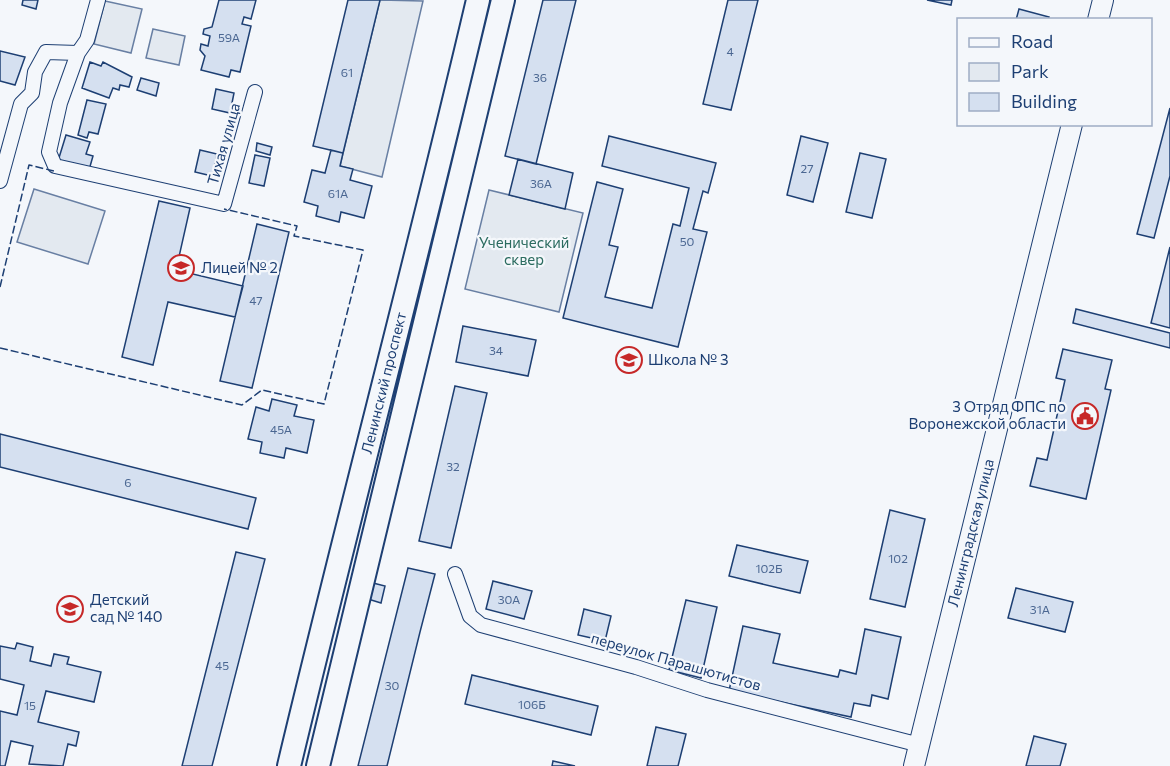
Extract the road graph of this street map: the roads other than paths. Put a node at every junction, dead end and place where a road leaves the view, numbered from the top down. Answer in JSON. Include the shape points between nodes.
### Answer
{"nodes":[{"id":1,"x":98,"y":0,"type":"edge"},
{"id":2,"x":478,"y":0,"type":"edge"},
{"id":3,"x":503,"y":0,"type":"edge"},
{"id":4,"x":1103,"y":0,"type":"edge"},
{"id":5,"x":1098,"y":18,"type":"edge"},
{"id":6,"x":78,"y":53,"type":"junction"},
{"id":7,"x":255,"y":92,"type":"dead end"},
{"id":8,"x":1072,"y":126,"type":"edge"},
{"id":9,"x":0,"y":181,"type":"edge"},
{"id":10,"x":454,"y":574,"type":"dead end"},
{"id":11,"x":920,"y":745,"type":"junction"},
{"id":12,"x":289,"y":766,"type":"edge"},
{"id":13,"x":318,"y":766,"type":"edge"},
{"id":14,"x":914,"y":766,"type":"edge"}],
"edges":[{"from":1,"to":6,"type":"street","via":[[87,40]]},
{"from":2,"to":12,"type":"main road","name":"Ленинский проспект"},
{"from":3,"to":13,"type":"main road","name":"Ленинский проспект"},
{"from":4,"to":5,"type":"main road"},
{"from":6,"to":7,"type":"street","name":"Тихая улица","via":[[49,152],[56,166],[224,204]]},
{"from":6,"to":9,"type":"street","via":[[46,52],[35,72],[32,93],[21,104]]},
{"from":8,"to":11,"type":"main road","name":"Ленинградская улица"},
{"from":10,"to":11,"type":"street","name":"переулок Парашютистов","via":[[470,616],[481,625],[707,690]]},
{"from":11,"to":14,"type":"main road","name":"Ленинградская улица"}]}
